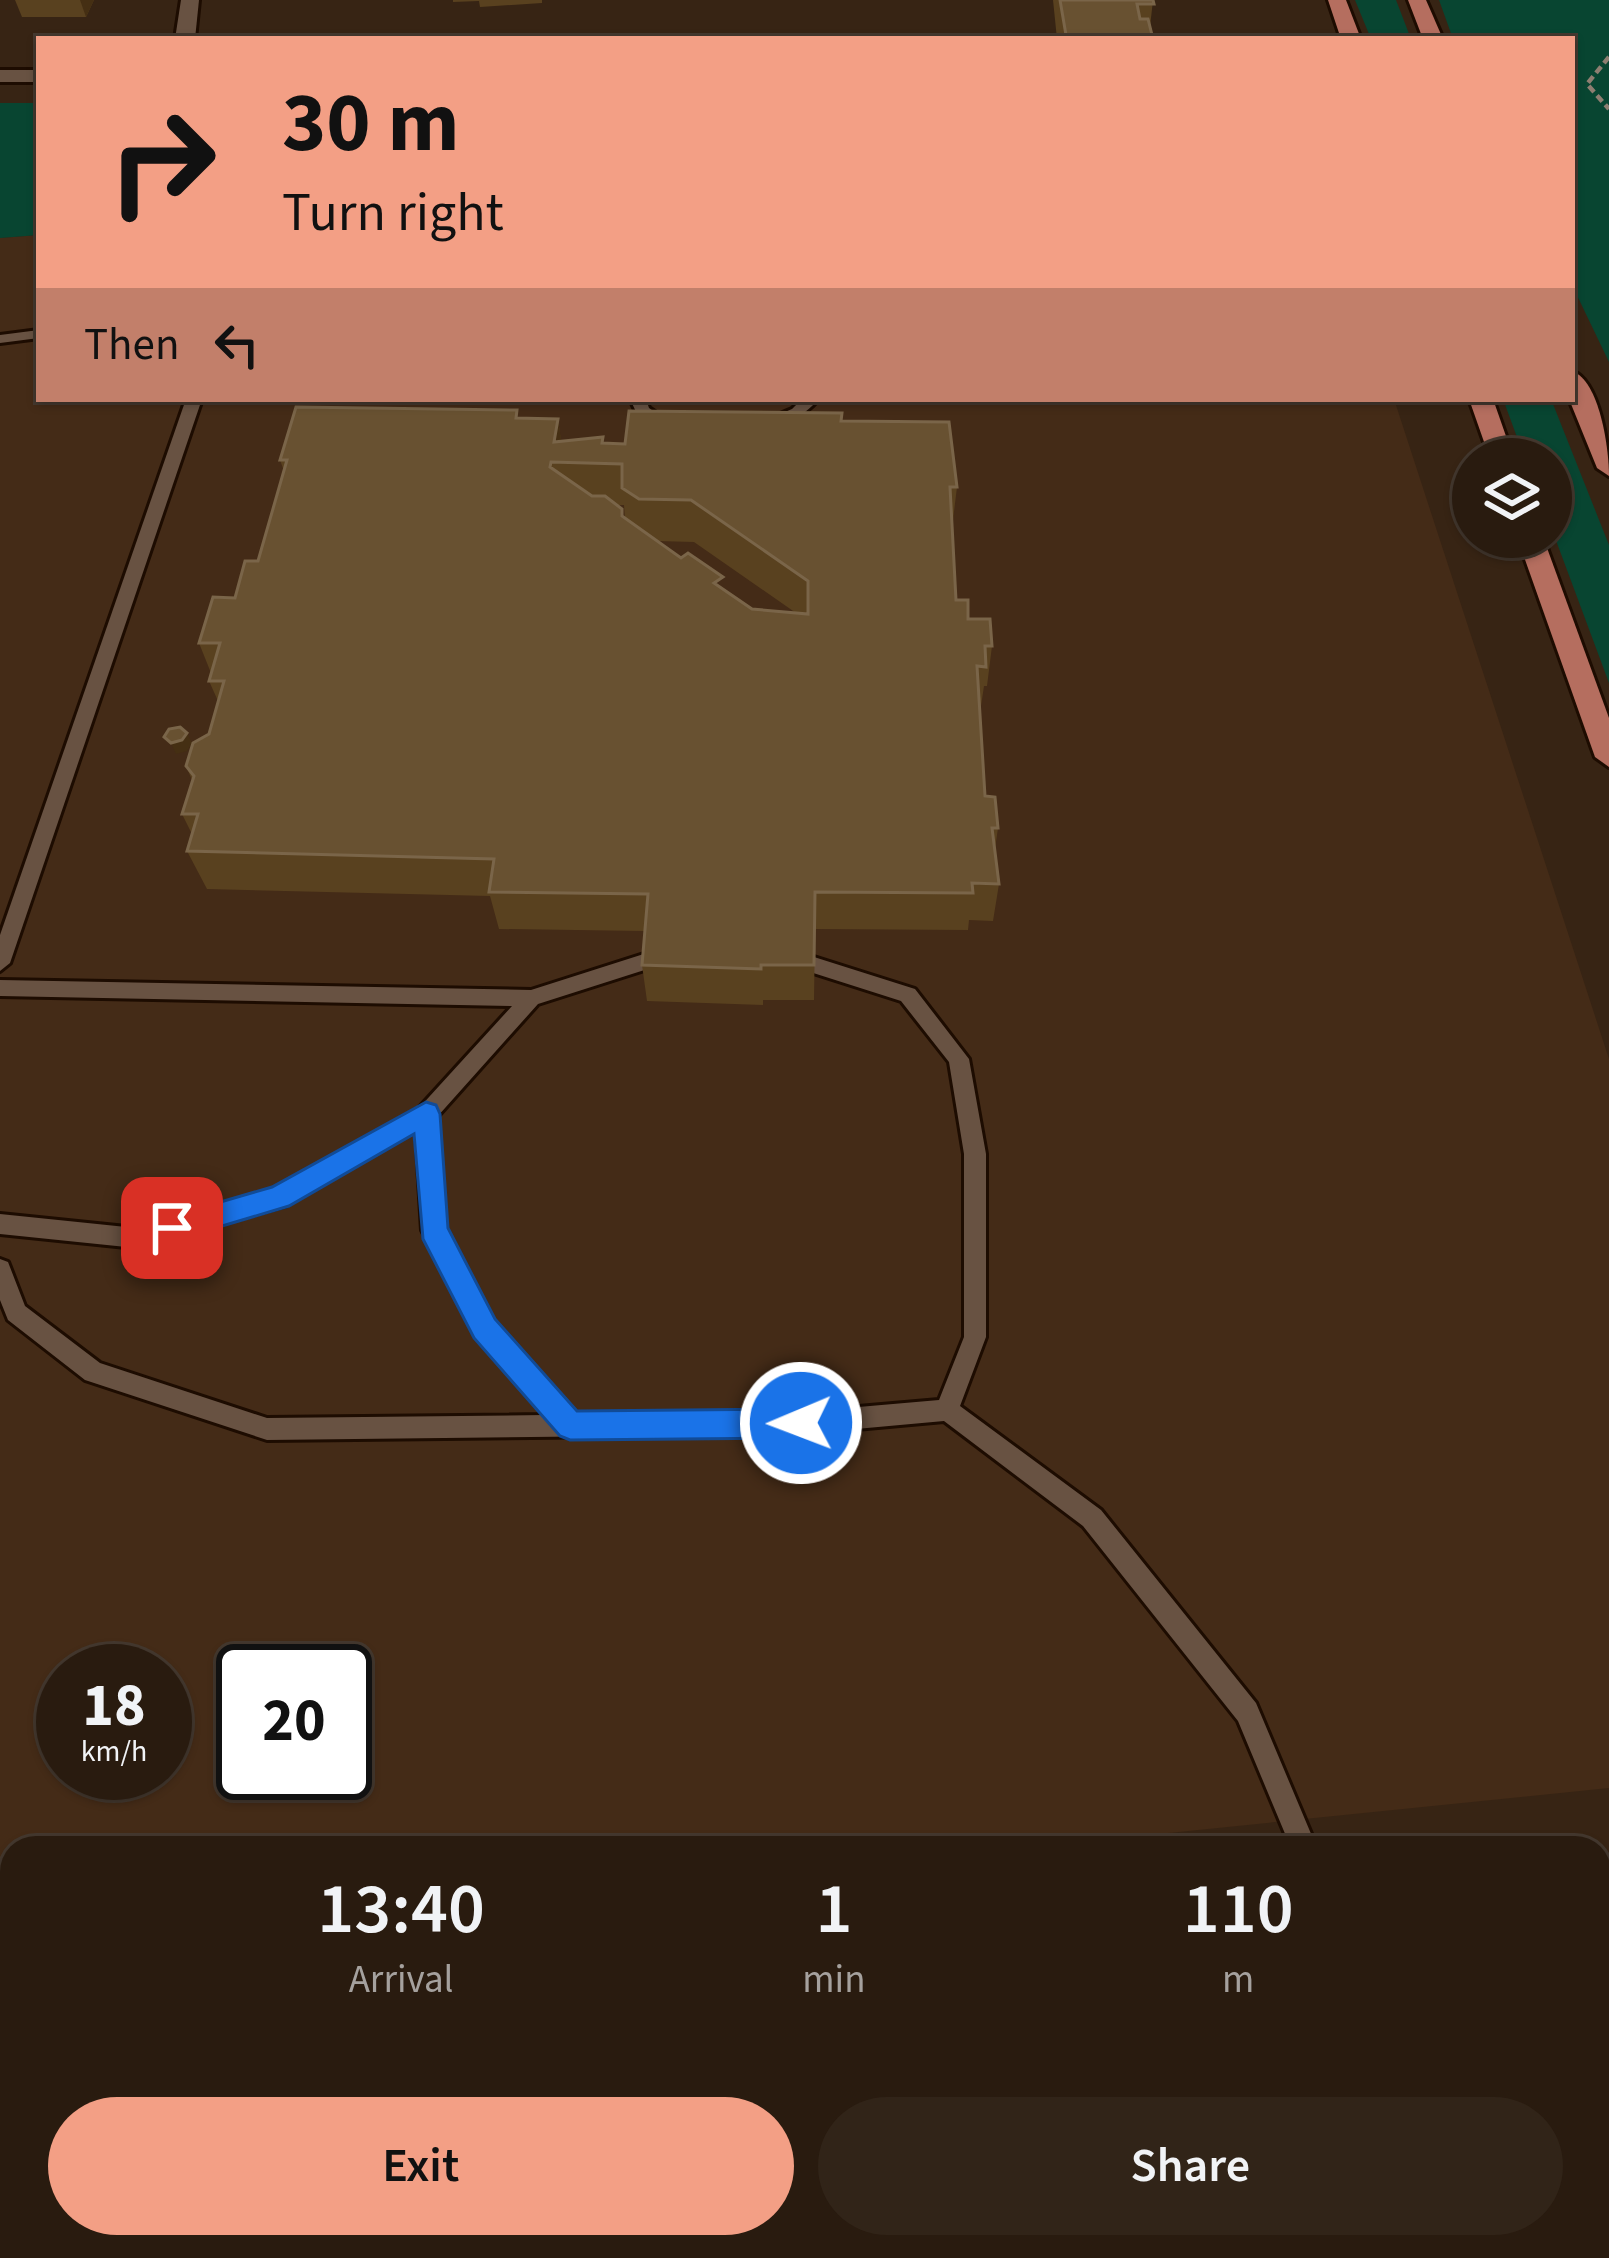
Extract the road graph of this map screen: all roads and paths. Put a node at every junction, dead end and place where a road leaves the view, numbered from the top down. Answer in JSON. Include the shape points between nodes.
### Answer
{"nodes":[{"id":1,"x":190,"y":0,"type":"edge"},
{"id":2,"x":1337,"y":0,"type":"edge"},
{"id":3,"x":1417,"y":0,"type":"edge"},
{"id":4,"x":184,"y":36,"type":"edge"},
{"id":5,"x":1350,"y":36,"type":"edge"},
{"id":6,"x":1431,"y":36,"type":"edge"},
{"id":7,"x":1609,"y":57,"type":"edge"},
{"id":8,"x":0,"y":76,"type":"edge"},
{"id":9,"x":36,"y":76,"type":"edge"},
{"id":10,"x":1609,"y":110,"type":"edge"},
{"id":11,"x":36,"y":334,"type":"edge"},
{"id":12,"x":0,"y":339,"type":"edge"},
{"id":13,"x":1575,"y":385,"type":"edge"},
{"id":14,"x":193,"y":402,"type":"edge"},
{"id":15,"x":639,"y":402,"type":"edge"},
{"id":16,"x":808,"y":402,"type":"edge"},
{"id":17,"x":1481,"y":402,"type":"edge"},
{"id":18,"x":674,"y":425,"type":"edge"},
{"id":19,"x":751,"y":425,"type":"edge"},
{"id":20,"x":1494,"y":438,"type":"edge"},
{"id":21,"x":1609,"y":468,"type":"edge"},
{"id":22,"x":1538,"y":558,"type":"edge"},
{"id":23,"x":1609,"y":757,"type":"edge"},
{"id":24,"x":650,"y":960,"type":"edge"},
{"id":25,"x":0,"y":963,"type":"edge"},
{"id":26,"x":814,"y":965,"type":"edge"},
{"id":27,"x":0,"y":988,"type":"edge"},
{"id":28,"x":531,"y":998,"type":"junction"},
{"id":29,"x":426,"y":1114,"type":"junction"},
{"id":30,"x":0,"y":1224,"type":"edge"},
{"id":31,"x":0,"y":1269,"type":"edge"},
{"id":32,"x":947,"y":1410,"type":"junction"},
{"id":33,"x":570,"y":1426,"type":"junction"},
{"id":34,"x":1299,"y":1836,"type":"edge"}],
"edges":[{"from":1,"to":4,"type":"street"},
{"from":2,"to":5,"type":"main road"},
{"from":3,"to":6,"type":"main road"},
{"from":7,"to":10,"type":"path","via":[[1587,84]]},
{"from":8,"to":9,"type":"street"},
{"from":11,"to":12,"type":"lane"},
{"from":13,"to":21,"type":"main road"},
{"from":14,"to":25,"type":"lane"},
{"from":15,"to":18,"type":"lane","via":[[659,423]]},
{"from":16,"to":19,"type":"lane","via":[[773,423]]},
{"from":17,"to":20,"type":"main road"},
{"from":22,"to":23,"type":"main road"},
{"from":24,"to":28,"type":"lane"},
{"from":26,"to":32,"type":"lane","via":[[908,995],[959,1059],[975,1154],[975,1337]]},
{"from":27,"to":28,"type":"lane"},
{"from":28,"to":29,"type":"lane"},
{"from":29,"to":30,"type":"lane","via":[[279,1198],[136,1238]]},
{"from":29,"to":33,"type":"lane","via":[[434,1230],[485,1328]]},
{"from":31,"to":33,"type":"lane","via":[[16,1313],[93,1372],[266,1429]]},
{"from":32,"to":33,"type":"lane","via":[[801,1423]]},
{"from":32,"to":34,"type":"lane","via":[[1092,1518],[1247,1712]]}]}
